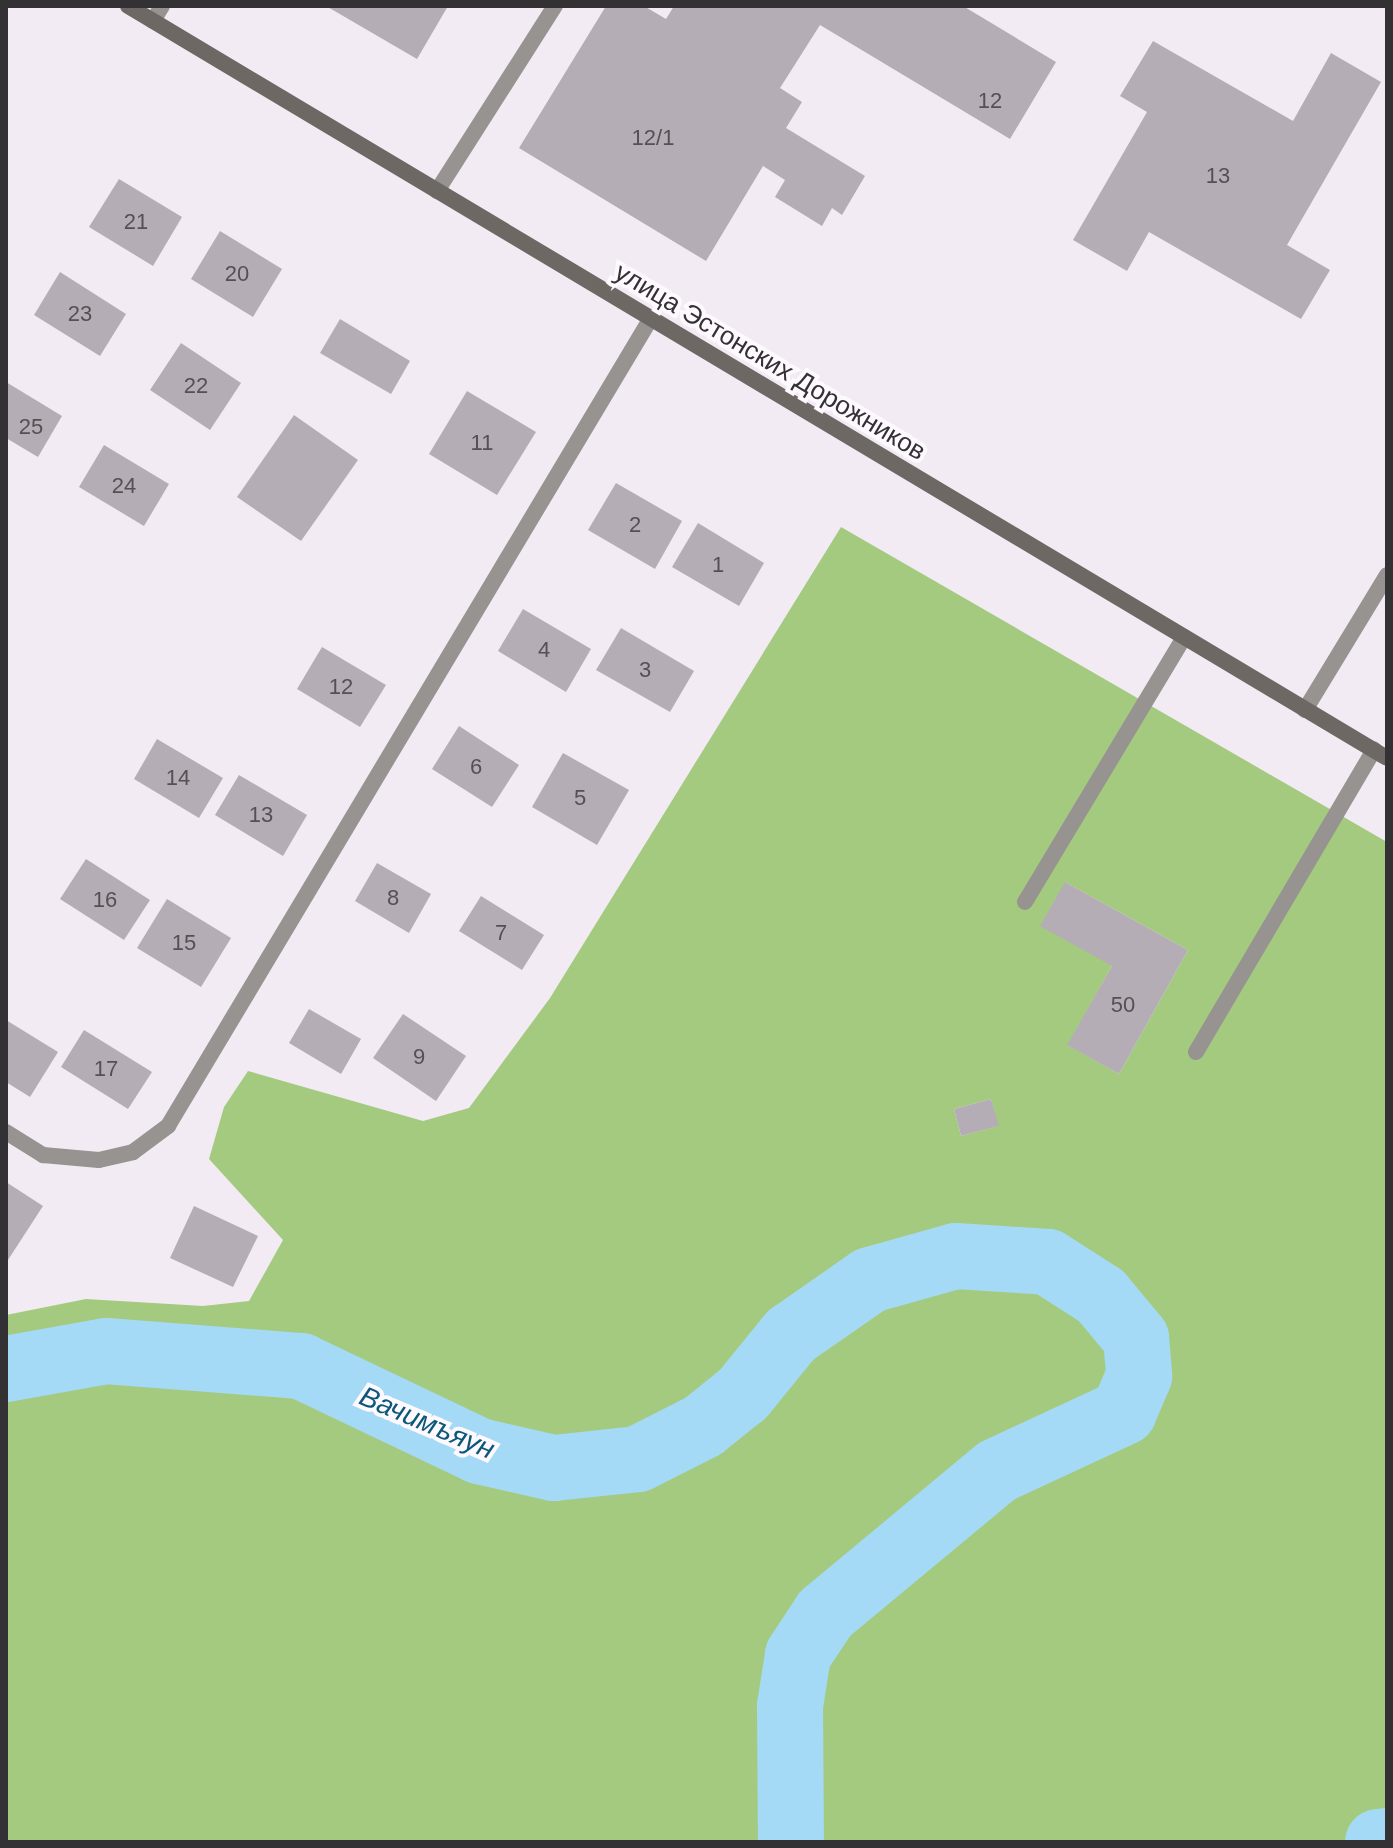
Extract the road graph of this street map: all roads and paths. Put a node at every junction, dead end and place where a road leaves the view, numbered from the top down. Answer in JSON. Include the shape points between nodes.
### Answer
{"nodes":[{"id":1,"x":128,"y":6,"type":"edge"},
{"id":2,"x":555,"y":6,"type":"edge"},
{"id":3,"x":157,"y":13,"type":"edge"},
{"id":4,"x":437,"y":191,"type":"junction"},
{"id":5,"x":651,"y":318,"type":"junction"},
{"id":6,"x":1387,"y":575,"type":"edge"},
{"id":7,"x":1184,"y":637,"type":"junction"},
{"id":8,"x":1305,"y":710,"type":"junction"},
{"id":9,"x":1380,"y":754,"type":"edge"},
{"id":10,"x":1025,"y":902,"type":"dead end"},
{"id":11,"x":1196,"y":1052,"type":"dead end"},
{"id":12,"x":6,"y":1132,"type":"edge"}],
"edges":[{"from":1,"to":3,"type":"main road","name":"улица Эстонских Дорожников"},
{"from":2,"to":4,"type":"street"},
{"from":3,"to":4,"type":"main road","name":"улица Эстонских Дорожников"},
{"from":4,"to":5,"type":"main road","name":"улица Эстонских Дорожников"},
{"from":5,"to":7,"type":"main road","name":"улица Эстонских Дорожников"},
{"from":5,"to":12,"type":"street","via":[[168,1126],[133,1152],[99,1160],[43,1155]]},
{"from":6,"to":8,"type":"street"},
{"from":7,"to":8,"type":"main road","name":"улица Эстонских Дорожников"},
{"from":7,"to":10,"type":"street"},
{"from":8,"to":9,"type":"main road","name":"улица Эстонских Дорожников"},
{"from":9,"to":11,"type":"street"}]}
